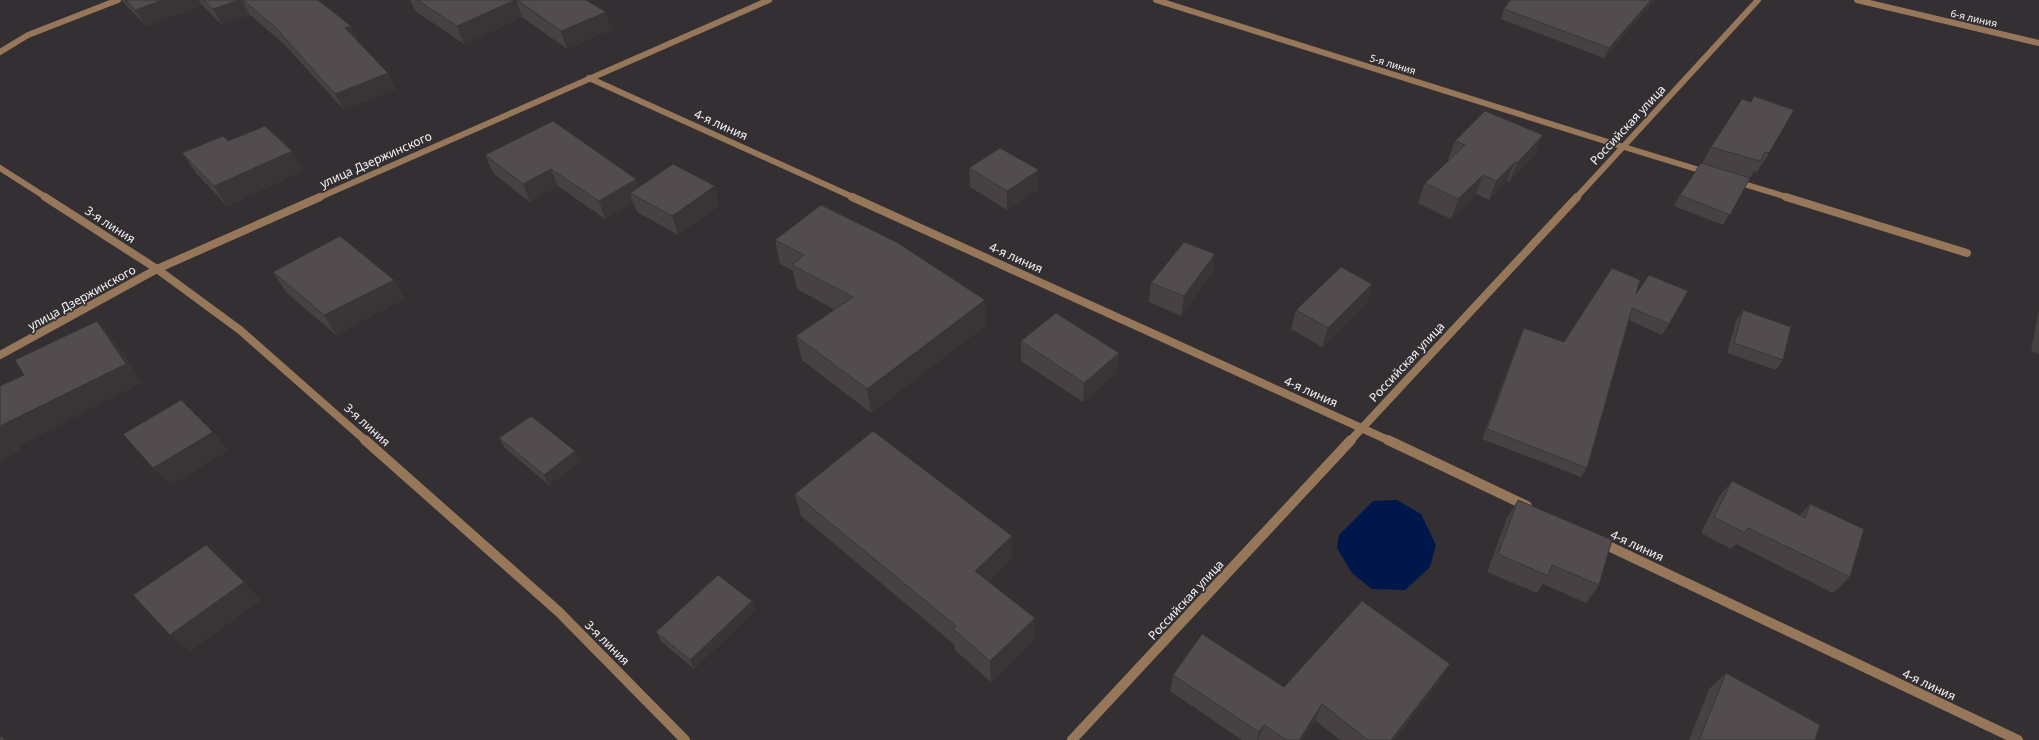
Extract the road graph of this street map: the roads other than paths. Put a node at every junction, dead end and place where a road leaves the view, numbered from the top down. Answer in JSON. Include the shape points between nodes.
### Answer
{"nodes":[{"id":1,"x":118,"y":0,"type":"edge"},
{"id":2,"x":769,"y":0,"type":"edge"},
{"id":3,"x":1156,"y":0,"type":"edge"},
{"id":4,"x":1758,"y":0,"type":"edge"},
{"id":5,"x":1857,"y":0,"type":"edge"},
{"id":6,"x":2039,"y":43,"type":"edge"},
{"id":7,"x":0,"y":52,"type":"edge"},
{"id":8,"x":589,"y":78,"type":"junction"},
{"id":9,"x":1624,"y":147,"type":"junction"},
{"id":10,"x":0,"y":168,"type":"edge"},
{"id":11,"x":1715,"y":175,"type":"edge"},
{"id":12,"x":1731,"y":180,"type":"edge"},
{"id":13,"x":1967,"y":253,"type":"dead end"},
{"id":14,"x":157,"y":269,"type":"junction"},
{"id":15,"x":0,"y":355,"type":"edge"},
{"id":16,"x":1362,"y":428,"type":"junction"},
{"id":17,"x":1535,"y":510,"type":"edge"},
{"id":18,"x":1593,"y":538,"type":"edge"},
{"id":19,"x":685,"y":740,"type":"edge"},
{"id":20,"x":1072,"y":740,"type":"edge"},
{"id":21,"x":2018,"y":740,"type":"edge"}],
"edges":[{"from":1,"to":7,"type":"street","via":[[28,35]]},
{"from":2,"to":8,"type":"street","name":"улица Дзержинского"},
{"from":3,"to":9,"type":"street","name":"5-я линия"},
{"from":4,"to":9,"type":"street","name":"Российская улица"},
{"from":5,"to":6,"type":"street","name":"6-я линия"},
{"from":8,"to":14,"type":"street","name":"улица Дзержинского"},
{"from":8,"to":16,"type":"street","name":"4-я линия"},
{"from":9,"to":11,"type":"street","name":"5-я линия"},
{"from":9,"to":16,"type":"street","name":"Российская улица"},
{"from":10,"to":14,"type":"street","name":"3-я линия"},
{"from":12,"to":13,"type":"street"},
{"from":14,"to":15,"type":"street","name":"улица Дзержинского"},
{"from":14,"to":19,"type":"street","name":"3-я линия","via":[[240,330],[541,596]]},
{"from":16,"to":17,"type":"street","name":"4-я линия"},
{"from":16,"to":20,"type":"street","name":"Российская улица"},
{"from":18,"to":21,"type":"street","name":"4-я линия"}]}
